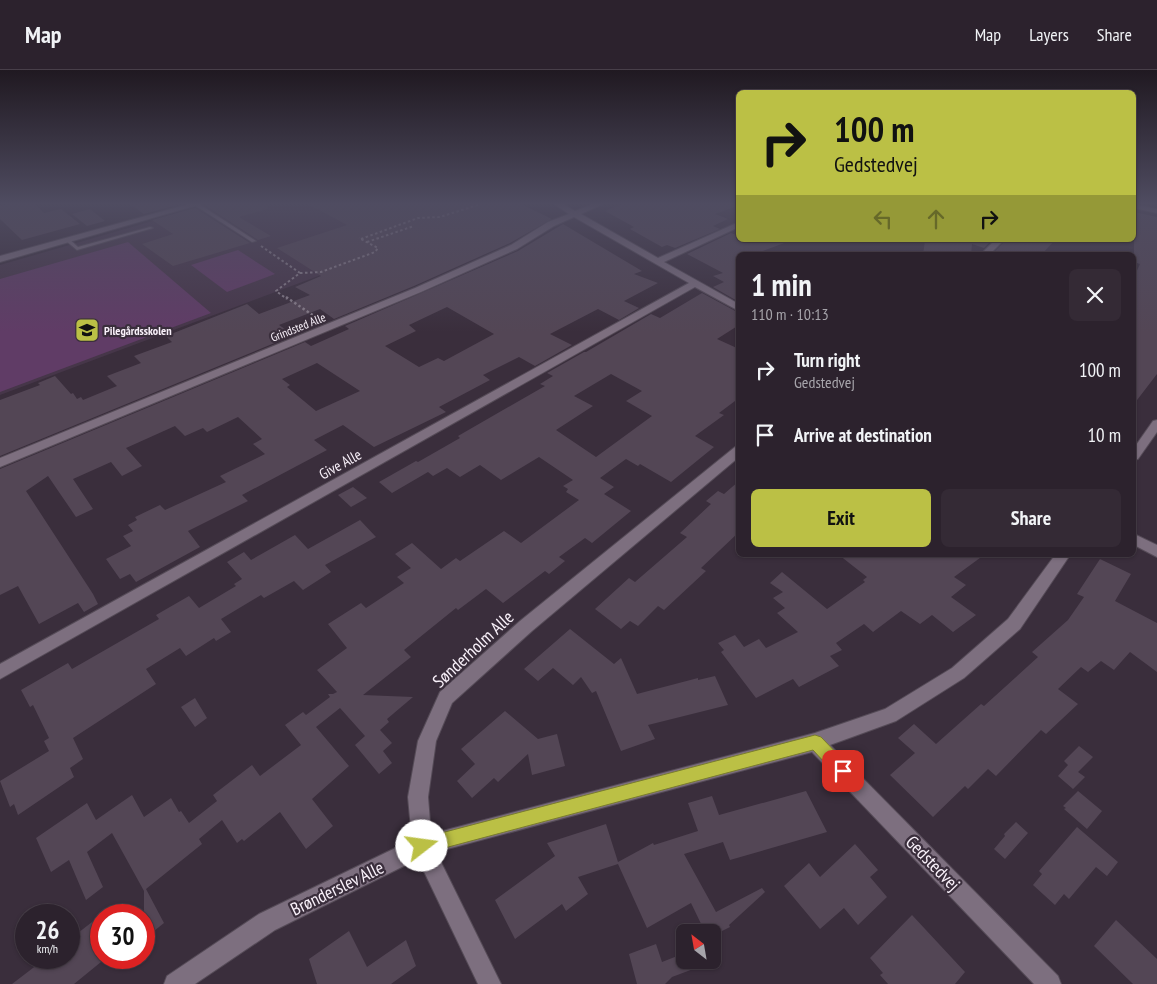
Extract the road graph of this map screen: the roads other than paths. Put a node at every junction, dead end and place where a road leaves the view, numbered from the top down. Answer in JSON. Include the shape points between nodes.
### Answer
{"nodes":[{"id":1,"x":44,"y":247,"type":"edge"},
{"id":2,"x":514,"y":247,"type":"edge"},
{"id":3,"x":632,"y":247,"type":"edge"},
{"id":4,"x":689,"y":247,"type":"edge"},
{"id":5,"x":0,"y":259,"type":"edge"},
{"id":6,"x":658,"y":261,"type":"junction"},
{"id":7,"x":695,"y":283,"type":"junction"},
{"id":8,"x":736,"y":306,"type":"edge"},
{"id":9,"x":1157,"y":424,"type":"edge"},
{"id":10,"x":736,"y":452,"type":"edge"},
{"id":11,"x":1136,"y":453,"type":"edge"},
{"id":12,"x":0,"y":463,"type":"edge"},
{"id":13,"x":1136,"y":540,"type":"edge"},
{"id":14,"x":1157,"y":552,"type":"edge"},
{"id":15,"x":1062,"y":557,"type":"edge"},
{"id":16,"x":0,"y":672,"type":"edge"},
{"id":17,"x":815,"y":742,"type":"junction"},
{"id":18,"x":422,"y":846,"type":"junction"},
{"id":19,"x":174,"y":984,"type":"edge"},
{"id":20,"x":490,"y":984,"type":"edge"},
{"id":21,"x":1050,"y":984,"type":"edge"}],
"edges":[{"from":1,"to":5,"type":"street"},
{"from":2,"to":12,"type":"street","name":"Grindsted Alle","via":[[330,327]]},
{"from":3,"to":6,"type":"street"},
{"from":4,"to":6,"type":"street"},
{"from":6,"to":7,"type":"street"},
{"from":7,"to":8,"type":"street"},
{"from":7,"to":16,"type":"street","name":"Give Alle"},
{"from":9,"to":11,"type":"street"},
{"from":10,"to":18,"type":"street","name":"Sønderholm Alle","via":[[526,626],[446,698],[427,741],[418,797]]},
{"from":13,"to":14,"type":"street"},
{"from":15,"to":17,"type":"street","name":"Brønderslev Alle","via":[[1014,624],[958,672],[890,715]]},
{"from":17,"to":18,"type":"street","name":"Brønderslev Alle"},
{"from":17,"to":21,"type":"street","name":"Gedstedvej"},
{"from":18,"to":19,"type":"street","name":"Brønderslev Alle","via":[[267,922]]},
{"from":18,"to":20,"type":"street","name":"Sønderholm Alle"}]}
